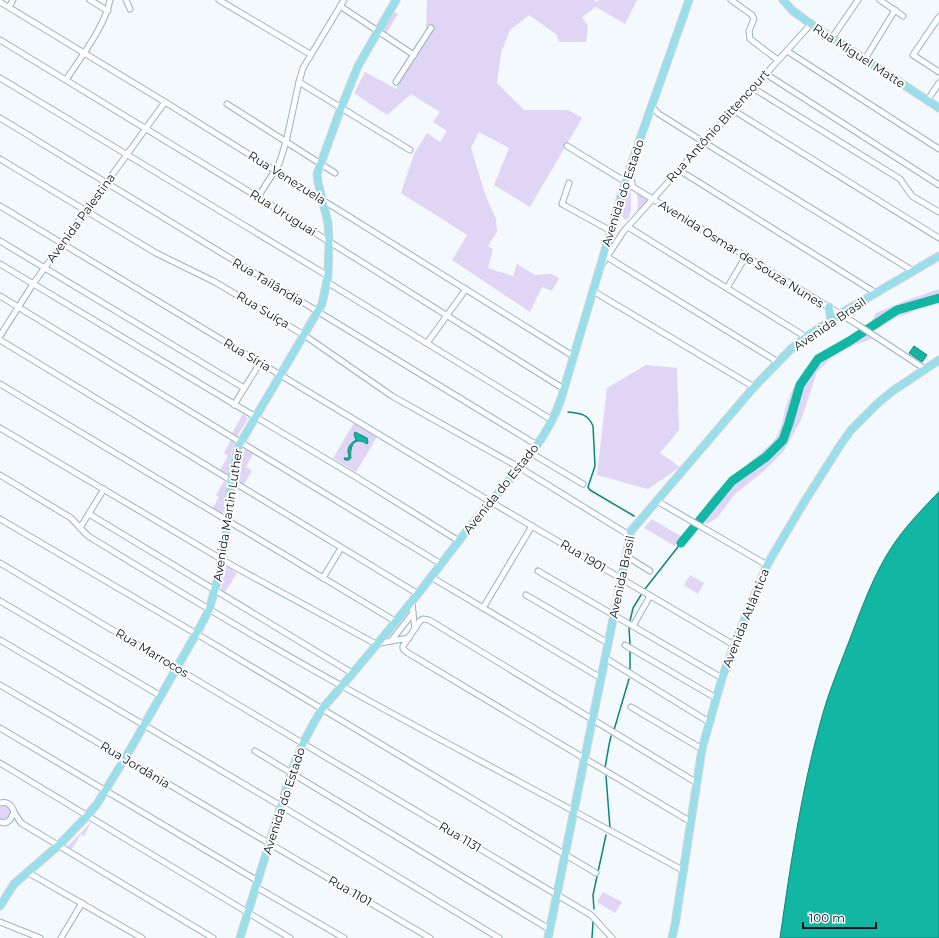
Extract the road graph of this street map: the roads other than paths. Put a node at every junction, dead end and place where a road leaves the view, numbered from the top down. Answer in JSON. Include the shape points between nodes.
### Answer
{"nodes":[{"id":1,"x":14,"y":0,"type":"edge"},
{"id":2,"x":90,"y":0,"type":"edge"},
{"id":3,"x":110,"y":0,"type":"edge"},
{"id":4,"x":126,"y":0,"type":"edge"},
{"id":5,"x":220,"y":0,"type":"edge"},
{"id":6,"x":344,"y":0,"type":"edge"},
{"id":7,"x":396,"y":0,"type":"edge"},
{"id":8,"x":689,"y":0,"type":"edge"},
{"id":9,"x":731,"y":0,"type":"edge"},
{"id":10,"x":783,"y":0,"type":"edge"},
{"id":11,"x":858,"y":0,"type":"edge"},
{"id":12,"x":880,"y":0,"type":"edge"},
{"id":13,"x":0,"y":2,"type":"edge"},
{"id":14,"x":340,"y":6,"type":"junction"},
{"id":15,"x":9,"y":8,"type":"junction"},
{"id":16,"x":130,"y":9,"type":"dead end"},
{"id":17,"x":895,"y":10,"type":"junction"},
{"id":18,"x":108,"y":11,"type":"junction"},
{"id":19,"x":903,"y":16,"type":"dead end"},
{"id":20,"x":939,"y":17,"type":"edge"},
{"id":21,"x":811,"y":24,"type":"junction"},
{"id":22,"x":431,"y":28,"type":"dead end"},
{"id":23,"x":377,"y":31,"type":"junction"},
{"id":24,"x":832,"y":38,"type":"junction"},
{"id":25,"x":0,"y":40,"type":"edge"},
{"id":26,"x":787,"y":51,"type":"junction"},
{"id":27,"x":84,"y":53,"type":"junction"},
{"id":28,"x":310,"y":54,"type":"junction"},
{"id":29,"x":414,"y":55,"type":"junction"},
{"id":30,"x":864,"y":59,"type":"junction"},
{"id":31,"x":778,"y":60,"type":"junction"},
{"id":32,"x":939,"y":72,"type":"edge"},
{"id":33,"x":766,"y":74,"type":"junction"},
{"id":34,"x":0,"y":78,"type":"edge"},
{"id":35,"x":66,"y":80,"type":"junction"},
{"id":36,"x":299,"y":82,"type":"junction"},
{"id":37,"x":396,"y":82,"type":"dead end"},
{"id":38,"x":939,"y":83,"type":"edge"},
{"id":39,"x":753,"y":88,"type":"junction"},
{"id":40,"x":928,"y":101,"type":"junction"},
{"id":41,"x":165,"y":102,"type":"junction"},
{"id":42,"x":227,"y":104,"type":"dead end"},
{"id":43,"x":341,"y":108,"type":"junction"},
{"id":44,"x":652,"y":108,"type":"junction"},
{"id":45,"x":939,"y":108,"type":"edge"},
{"id":46,"x":733,"y":110,"type":"junction"},
{"id":47,"x":0,"y":118,"type":"edge"},
{"id":48,"x":146,"y":128,"type":"junction"},
{"id":49,"x":286,"y":142,"type":"junction"},
{"id":50,"x":704,"y":142,"type":"junction"},
{"id":51,"x":567,"y":146,"type":"dead end"},
{"id":52,"x":939,"y":149,"type":"edge"},
{"id":53,"x":410,"y":150,"type":"dead end"},
{"id":54,"x":127,"y":155,"type":"junction"},
{"id":55,"x":0,"y":159,"type":"edge"},
{"id":56,"x":321,"y":164,"type":"junction"},
{"id":57,"x":630,"y":169,"type":"junction"},
{"id":58,"x":679,"y":170,"type":"junction"},
{"id":59,"x":276,"y":171,"type":"junction"},
{"id":60,"x":335,"y":173,"type":"dead end"},
{"id":61,"x":626,"y":182,"type":"junction"},
{"id":62,"x":107,"y":183,"type":"junction"},
{"id":63,"x":569,"y":183,"type":"dead end"},
{"id":64,"x":939,"y":185,"type":"edge"},
{"id":65,"x":258,"y":197,"type":"junction"},
{"id":66,"x":652,"y":199,"type":"junction"},
{"id":67,"x":323,"y":200,"type":"junction"},
{"id":68,"x":0,"y":206,"type":"edge"},
{"id":69,"x":86,"y":211,"type":"junction"},
{"id":70,"x":939,"y":212,"type":"edge"},
{"id":71,"x":628,"y":226,"type":"junction"},
{"id":72,"x":611,"y":231,"type":"junction"},
{"id":73,"x":939,"y":238,"type":"edge"},
{"id":74,"x":0,"y":241,"type":"edge"},
{"id":75,"x":329,"y":242,"type":"junction"},
{"id":76,"x":62,"y":244,"type":"junction"},
{"id":77,"x":746,"y":256,"type":"junction"},
{"id":78,"x":939,"y":256,"type":"edge"},
{"id":79,"x":607,"y":257,"type":"junction"},
{"id":80,"x":0,"y":264,"type":"edge"},
{"id":81,"x":45,"y":268,"type":"junction"},
{"id":82,"x":600,"y":269,"type":"junction"},
{"id":83,"x":913,"y":271,"type":"junction"},
{"id":84,"x":328,"y":279,"type":"junction"},
{"id":85,"x":33,"y":284,"type":"junction"},
{"id":86,"x":727,"y":288,"type":"junction"},
{"id":87,"x":466,"y":289,"type":"junction"},
{"id":88,"x":593,"y":291,"type":"junction"},
{"id":89,"x":876,"y":293,"type":"junction"},
{"id":90,"x":0,"y":296,"type":"edge"},
{"id":91,"x":18,"y":307,"type":"junction"},
{"id":92,"x":829,"y":307,"type":"junction"},
{"id":93,"x":318,"y":312,"type":"junction"},
{"id":94,"x":840,"y":314,"type":"junction"},
{"id":95,"x":447,"y":316,"type":"junction"},
{"id":96,"x":831,"y":320,"type":"junction"},
{"id":97,"x":304,"y":335,"type":"junction"},
{"id":98,"x":0,"y":336,"type":"edge"},
{"id":99,"x":806,"y":337,"type":"junction"},
{"id":100,"x":0,"y":340,"type":"edge"},
{"id":101,"x":428,"y":343,"type":"junction"},
{"id":102,"x":573,"y":356,"type":"junction"},
{"id":103,"x":939,"y":360,"type":"edge"},
{"id":104,"x":778,"y":362,"type":"junction"},
{"id":105,"x":260,"y":363,"type":"junction"},
{"id":106,"x":925,"y":369,"type":"junction"},
{"id":107,"x":280,"y":375,"type":"junction"},
{"id":108,"x":0,"y":384,"type":"edge"},
{"id":109,"x":754,"y":387,"type":"junction"},
{"id":110,"x":244,"y":388,"type":"junction"},
{"id":111,"x":564,"y":388,"type":"junction"},
{"id":112,"x":234,"y":405,"type":"junction"},
{"id":113,"x":255,"y":417,"type":"junction"},
{"id":114,"x":552,"y":420,"type":"junction"},
{"id":115,"x":0,"y":428,"type":"edge"},
{"id":116,"x":240,"y":442,"type":"junction"},
{"id":117,"x":537,"y":445,"type":"junction"},
{"id":118,"x":531,"y":453,"type":"junction"},
{"id":119,"x":520,"y":468,"type":"junction"},
{"id":120,"x":0,"y":475,"type":"edge"},
{"id":121,"x":231,"y":481,"type":"junction"},
{"id":122,"x":583,"y":484,"type":"dead end"},
{"id":123,"x":104,"y":490,"type":"junction"},
{"id":124,"x":656,"y":501,"type":"junction"},
{"id":125,"x":493,"y":503,"type":"junction"},
{"id":126,"x":89,"y":514,"type":"junction"},
{"id":127,"x":0,"y":519,"type":"edge"},
{"id":128,"x":228,"y":521,"type":"junction"},
{"id":129,"x":532,"y":526,"type":"junction"},
{"id":130,"x":80,"y":528,"type":"junction"},
{"id":131,"x":630,"y":535,"type":"junction"},
{"id":132,"x":459,"y":541,"type":"junction"},
{"id":133,"x":341,"y":548,"type":"junction"},
{"id":134,"x":626,"y":556,"type":"junction"},
{"id":135,"x":223,"y":560,"type":"junction"},
{"id":136,"x":0,"y":563,"type":"edge"},
{"id":137,"x":441,"y":564,"type":"junction"},
{"id":138,"x":767,"y":565,"type":"junction"},
{"id":139,"x":538,"y":571,"type":"dead end"},
{"id":140,"x":650,"y":571,"type":"dead end"},
{"id":141,"x":431,"y":577,"type":"junction"},
{"id":142,"x":323,"y":578,"type":"junction"},
{"id":143,"x":622,"y":579,"type":"junction"},
{"id":144,"x":215,"y":590,"type":"junction"},
{"id":145,"x":418,"y":594,"type":"junction"},
{"id":146,"x":526,"y":595,"type":"dead end"},
{"id":147,"x":650,"y":596,"type":"junction"},
{"id":148,"x":0,"y":601,"type":"edge"},
{"id":149,"x":412,"y":601,"type":"junction"},
{"id":150,"x":483,"y":608,"type":"junction"},
{"id":151,"x":209,"y":610,"type":"junction"},
{"id":152,"x":413,"y":613,"type":"junction"},
{"id":153,"x":614,"y":615,"type":"junction"},
{"id":154,"x":395,"y":621,"type":"junction"},
{"id":155,"x":633,"y":626,"type":"junction"},
{"id":156,"x":415,"y":629,"type":"junction"},
{"id":157,"x":196,"y":634,"type":"junction"},
{"id":158,"x":409,"y":638,"type":"junction"},
{"id":159,"x":0,"y":640,"type":"edge"},
{"id":160,"x":391,"y":641,"type":"junction"},
{"id":161,"x":608,"y":643,"type":"junction"},
{"id":162,"x":376,"y":644,"type":"junction"},
{"id":163,"x":625,"y":645,"type":"dead end"},
{"id":164,"x":734,"y":645,"type":"junction"},
{"id":165,"x":605,"y":658,"type":"junction"},
{"id":166,"x":177,"y":668,"type":"junction"},
{"id":167,"x":352,"y":673,"type":"junction"},
{"id":168,"x":601,"y":678,"type":"junction"},
{"id":169,"x":722,"y":678,"type":"junction"},
{"id":170,"x":0,"y":685,"type":"edge"},
{"id":171,"x":342,"y":686,"type":"junction"},
{"id":172,"x":161,"y":696,"type":"junction"},
{"id":173,"x":716,"y":698,"type":"junction"},
{"id":174,"x":631,"y":707,"type":"dead end"},
{"id":175,"x":322,"y":709,"type":"junction"},
{"id":176,"x":592,"y":720,"type":"junction"},
{"id":177,"x":709,"y":722,"type":"junction"},
{"id":178,"x":144,"y":725,"type":"junction"},
{"id":179,"x":0,"y":728,"type":"edge"},
{"id":180,"x":303,"y":743,"type":"junction"},
{"id":181,"x":702,"y":749,"type":"junction"},
{"id":182,"x":255,"y":752,"type":"dead end"},
{"id":183,"x":125,"y":759,"type":"junction"},
{"id":184,"x":584,"y":759,"type":"junction"},
{"id":185,"x":0,"y":764,"type":"edge"},
{"id":186,"x":291,"y":773,"type":"junction"},
{"id":187,"x":697,"y":783,"type":"junction"},
{"id":188,"x":106,"y":791,"type":"junction"},
{"id":189,"x":0,"y":802,"type":"edge"},
{"id":190,"x":281,"y":806,"type":"junction"},
{"id":191,"x":574,"y":810,"type":"junction"},
{"id":192,"x":14,"y":812,"type":"junction"},
{"id":193,"x":87,"y":816,"type":"junction"},
{"id":194,"x":0,"y":822,"type":"edge"},
{"id":195,"x":690,"y":822,"type":"junction"},
{"id":196,"x":269,"y":844,"type":"junction"},
{"id":197,"x":59,"y":845,"type":"junction"},
{"id":198,"x":565,"y":854,"type":"junction"},
{"id":199,"x":684,"y":871,"type":"junction"},
{"id":200,"x":28,"y":872,"type":"junction"},
{"id":201,"x":596,"y":872,"type":"dead end"},
{"id":202,"x":257,"y":884,"type":"junction"},
{"id":203,"x":556,"y":895,"type":"junction"},
{"id":204,"x":82,"y":903,"type":"junction"},
{"id":205,"x":0,"y":906,"type":"edge"},
{"id":206,"x":248,"y":913,"type":"junction"},
{"id":207,"x":0,"y":922,"type":"edge"},
{"id":208,"x":550,"y":929,"type":"junction"},
{"id":209,"x":40,"y":938,"type":"edge"},
{"id":210,"x":61,"y":938,"type":"edge"},
{"id":211,"x":142,"y":938,"type":"edge"},
{"id":212,"x":213,"y":938,"type":"edge"},
{"id":213,"x":240,"y":938,"type":"edge"},
{"id":214,"x":290,"y":938,"type":"edge"},
{"id":215,"x":344,"y":938,"type":"edge"},
{"id":216,"x":430,"y":938,"type":"edge"},
{"id":217,"x":499,"y":938,"type":"edge"},
{"id":218,"x":548,"y":938,"type":"edge"},
{"id":219,"x":612,"y":938,"type":"edge"},
{"id":220,"x":672,"y":938,"type":"edge"}],
"edges":[{"from":1,"to":15,"type":"street"},
{"from":2,"to":18,"type":"street"},
{"from":3,"to":18,"type":"street"},
{"from":4,"to":16,"type":"street"},
{"from":5,"to":28,"type":"street"},
{"from":6,"to":14,"type":"street"},
{"from":7,"to":23,"type":"main road","name":"Avenida Martin Luther"},
{"from":8,"to":44,"type":"main road","name":"Avenida do Estado"},
{"from":9,"to":31,"type":"street","via":[[754,19],[749,31],[750,39]]},
{"from":10,"to":21,"type":"main road","name":"Rua Miguel Matte"},
{"from":11,"to":24,"type":"street"},
{"from":12,"to":17,"type":"street"},
{"from":13,"to":15,"type":"street","name":"Rua Venezuela"},
{"from":14,"to":23,"type":"street"},
{"from":14,"to":28,"type":"street"},
{"from":15,"to":27,"type":"street","name":"Rua Venezuela"},
{"from":17,"to":19,"type":"street"},
{"from":17,"to":30,"type":"street"},
{"from":18,"to":27,"type":"street"},
{"from":20,"to":32,"type":"street","via":[[913,55]]},
{"from":21,"to":24,"type":"main road","name":"Rua Miguel Matte"},
{"from":21,"to":26,"type":"street","name":"Rua Antônio Bittencourt"},
{"from":22,"to":29,"type":"street"},
{"from":23,"to":29,"type":"street"},
{"from":23,"to":43,"type":"main road","name":"Avenida Martin Luther","via":[[358,66]]},
{"from":24,"to":30,"type":"main road","name":"Rua Miguel Matte"},
{"from":25,"to":35,"type":"street","name":"Rua Uruguai"},
{"from":26,"to":31,"type":"street","name":"Rua Antônio Bittencourt"},
{"from":26,"to":52,"type":"street"},
{"from":27,"to":35,"type":"street"},
{"from":27,"to":41,"type":"street","name":"Rua Venezuela"},
{"from":28,"to":36,"type":"street"},
{"from":29,"to":37,"type":"street"},
{"from":30,"to":40,"type":"main road","name":"Rua Miguel Matte"},
{"from":31,"to":33,"type":"street","name":"Rua Antônio Bittencourt"},
{"from":33,"to":39,"type":"street","name":"Rua Antônio Bittencourt"},
{"from":33,"to":64,"type":"street"},
{"from":34,"to":54,"type":"street"},
{"from":35,"to":48,"type":"street","name":"Rua Uruguai"},
{"from":36,"to":43,"type":"street"},
{"from":36,"to":49,"type":"street"},
{"from":38,"to":40,"type":"street"},
{"from":39,"to":46,"type":"street","name":"Rua Antônio Bittencourt"},
{"from":39,"to":70,"type":"street","via":[[900,179],[912,196]]},
{"from":40,"to":45,"type":"main road","name":"Rua Miguel Matte"},
{"from":41,"to":48,"type":"street","name":"Avenida Palestina"},
{"from":41,"to":59,"type":"street","name":"Rua Venezuela"},
{"from":42,"to":49,"type":"street"},
{"from":43,"to":53,"type":"street"},
{"from":43,"to":56,"type":"main road","name":"Avenida Martin Luther"},
{"from":44,"to":50,"type":"street"},
{"from":44,"to":57,"type":"main road","name":"Avenida do Estado"},
{"from":46,"to":50,"type":"street","name":"Rua Antônio Bittencourt"},
{"from":46,"to":73,"type":"street"},
{"from":47,"to":62,"type":"street","name":"Rua Tailândia"},
{"from":48,"to":54,"type":"street","name":"Avenida Palestina"},
{"from":48,"to":65,"type":"street","name":"Rua Uruguai"},
{"from":49,"to":56,"type":"street"},
{"from":49,"to":59,"type":"street"},
{"from":50,"to":58,"type":"street","name":"Rua Antônio Bittencourt"},
{"from":50,"to":83,"type":"street"},
{"from":51,"to":61,"type":"street"},
{"from":54,"to":62,"type":"street","name":"Avenida Palestina"},
{"from":54,"to":84,"type":"street"},
{"from":55,"to":69,"type":"street","name":"Rua Suíça"},
{"from":56,"to":60,"type":"street"},
{"from":56,"to":67,"type":"main road","name":"Avenida Martin Luther","via":[[317,178]]},
{"from":57,"to":61,"type":"main road","name":"Avenida do Estado"},
{"from":57,"to":66,"type":"street","name":"Avenida Osmar de Souza Nunes","via":[[633,187]]},
{"from":58,"to":66,"type":"street","name":"Rua Antônio Bittencourt"},
{"from":58,"to":89,"type":"street"},
{"from":59,"to":65,"type":"street"},
{"from":59,"to":67,"type":"street","name":"Rua Venezuela"},
{"from":61,"to":72,"type":"main road","name":"Avenida do Estado"},
{"from":62,"to":69,"type":"street","name":"Avenida Palestina"},
{"from":62,"to":93,"type":"street","name":"Rua Tailândia"},
{"from":63,"to":72,"type":"street","via":[[562,204]]},
{"from":65,"to":75,"type":"street","name":"Rua Uruguai"},
{"from":66,"to":71,"type":"street","name":"Rua Antônio Bittencourt"},
{"from":66,"to":77,"type":"street","name":"Avenida Osmar de Souza Nunes"},
{"from":67,"to":75,"type":"main road","name":"Avenida Martin Luther"},
{"from":67,"to":87,"type":"street","name":"Rua Venezuela"},
{"from":68,"to":76,"type":"street","name":"Rua Síria"},
{"from":69,"to":76,"type":"street","name":"Avenida Palestina"},
{"from":69,"to":97,"type":"street","name":"Rua Suíça","via":[[159,255],[215,282]]},
{"from":71,"to":79,"type":"street","name":"Rua Antônio Bittencourt"},
{"from":71,"to":86,"type":"street"},
{"from":72,"to":82,"type":"main road","name":"Avenida do Estado"},
{"from":74,"to":81,"type":"street"},
{"from":75,"to":84,"type":"main road","name":"Avenida Martin Luther"},
{"from":75,"to":95,"type":"street","name":"Rua Uruguai"},
{"from":76,"to":81,"type":"street","name":"Avenida Palestina"},
{"from":76,"to":105,"type":"street","name":"Rua Síria"},
{"from":77,"to":86,"type":"street"},
{"from":77,"to":92,"type":"street","name":"Avenida Osmar de Souza Nunes"},
{"from":78,"to":83,"type":"main road","name":"Avenida Brasil"},
{"from":79,"to":82,"type":"street","name":"Rua Antônio Bittencourt"},
{"from":79,"to":104,"type":"street"},
{"from":80,"to":85,"type":"street"},
{"from":81,"to":85,"type":"street","name":"Avenida Palestina"},
{"from":81,"to":110,"type":"street"},
{"from":82,"to":88,"type":"main road","name":"Avenida do Estado"},
{"from":83,"to":89,"type":"main road","name":"Avenida Brasil"},
{"from":84,"to":93,"type":"main road","name":"Avenida Martin Luther"},
{"from":84,"to":101,"type":"street"},
{"from":85,"to":91,"type":"street","name":"Avenida Palestina"},
{"from":85,"to":112,"type":"street"},
{"from":86,"to":99,"type":"street"},
{"from":87,"to":95,"type":"street"},
{"from":87,"to":102,"type":"street","name":"Rua Venezuela"},
{"from":88,"to":102,"type":"main road","name":"Avenida do Estado"},
{"from":88,"to":109,"type":"street"},
{"from":89,"to":94,"type":"main road","name":"Avenida Brasil"},
{"from":90,"to":91,"type":"street"},
{"from":91,"to":98,"type":"street","name":"Avenida Palestina"},
{"from":91,"to":116,"type":"street"},
{"from":92,"to":94,"type":"street","name":"Avenida Osmar de Souza Nunes"},
{"from":92,"to":96,"type":"main road"},
{"from":93,"to":97,"type":"main road","name":"Avenida Martin Luther"},
{"from":93,"to":117,"type":"street","name":"Rua Tailândia"},
{"from":94,"to":96,"type":"main road","name":"Avenida Brasil"},
{"from":94,"to":106,"type":"street","name":"Avenida Osmar de Souza Nunes"},
{"from":95,"to":101,"type":"street"},
{"from":95,"to":111,"type":"street","name":"Rua Uruguai"},
{"from":96,"to":99,"type":"main road","name":"Avenida Brasil"},
{"from":97,"to":107,"type":"main road","name":"Avenida Martin Luther"},
{"from":97,"to":119,"type":"street","name":"Rua Suíça","via":[[392,396]]},
{"from":99,"to":104,"type":"main road","name":"Avenida Brasil"},
{"from":100,"to":121,"type":"street"},
{"from":101,"to":114,"type":"street"},
{"from":102,"to":111,"type":"main road","name":"Avenida do Estado"},
{"from":103,"to":106,"type":"main road","name":"Avenida Atlântica"},
{"from":104,"to":109,"type":"main road","name":"Avenida Brasil"},
{"from":105,"to":107,"type":"street","name":"Rua Síria"},
{"from":105,"to":110,"type":"street"},
{"from":106,"to":138,"type":"main road","name":"Avenida Atlântica","via":[[884,398],[851,430]]},
{"from":107,"to":113,"type":"main road","name":"Avenida Martin Luther"},
{"from":107,"to":125,"type":"street","name":"Rua Síria"},
{"from":108,"to":128,"type":"street"},
{"from":109,"to":124,"type":"main road","name":"Avenida Brasil"},
{"from":110,"to":112,"type":"street"},
{"from":111,"to":114,"type":"main road","name":"Avenida do Estado"},
{"from":112,"to":113,"type":"street"},
{"from":113,"to":116,"type":"main road","name":"Avenida Martin Luther"},
{"from":113,"to":132,"type":"street"},
{"from":114,"to":117,"type":"main road","name":"Avenida do Estado"},
{"from":115,"to":123,"type":"street"},
{"from":116,"to":121,"type":"main road","name":"Avenida Martin Luther"},
{"from":116,"to":137,"type":"street"},
{"from":117,"to":118,"type":"main road","name":"Avenida do Estado"},
{"from":118,"to":119,"type":"main road","name":"Avenida do Estado"},
{"from":118,"to":122,"type":"street"},
{"from":119,"to":125,"type":"main road","name":"Avenida do Estado"},
{"from":119,"to":131,"type":"street","name":"Rua Suíça"},
{"from":120,"to":130,"type":"street","via":[[71,518]]},
{"from":121,"to":128,"type":"main road","name":"Avenida Martin Luther"},
{"from":121,"to":133,"type":"street"},
{"from":123,"to":126,"type":"street"},
{"from":123,"to":135,"type":"street"},
{"from":124,"to":131,"type":"main road","name":"Avenida Brasil"},
{"from":124,"to":138,"type":"street"},
{"from":125,"to":129,"type":"street","name":"Rua 1901"},
{"from":125,"to":132,"type":"main road","name":"Avenida do Estado"},
{"from":126,"to":130,"type":"street"},
{"from":126,"to":144,"type":"street"},
{"from":127,"to":157,"type":"street"},
{"from":128,"to":135,"type":"main road","name":"Avenida Martin Luther"},
{"from":128,"to":142,"type":"street"},
{"from":129,"to":143,"type":"street","name":"Rua 1901"},
{"from":129,"to":150,"type":"street"},
{"from":130,"to":151,"type":"street","via":[[88,536]]},
{"from":131,"to":134,"type":"main road","name":"Avenida Brasil"},
{"from":132,"to":137,"type":"main road","name":"Avenida do Estado"},
{"from":133,"to":142,"type":"street"},
{"from":133,"to":145,"type":"street"},
{"from":134,"to":140,"type":"street"},
{"from":134,"to":143,"type":"main road","name":"Avenida Brasil"},
{"from":135,"to":144,"type":"main road","name":"Avenida Martin Luther"},
{"from":135,"to":162,"type":"street"},
{"from":136,"to":166,"type":"street","name":"Rua Marrocos"},
{"from":137,"to":141,"type":"main road","name":"Avenida do Estado"},
{"from":138,"to":164,"type":"main road","name":"Avenida Atlântica"},
{"from":139,"to":153,"type":"street"},
{"from":141,"to":145,"type":"main road","name":"Avenida do Estado"},
{"from":141,"to":150,"type":"street"},
{"from":142,"to":154,"type":"street"},
{"from":143,"to":147,"type":"street","name":"Rua 1901"},
{"from":143,"to":153,"type":"main road","name":"Avenida Brasil"},
{"from":144,"to":151,"type":"main road","name":"Avenida Martin Luther"},
{"from":144,"to":167,"type":"street"},
{"from":145,"to":149,"type":"main road","name":"Avenida do Estado"},
{"from":146,"to":161,"type":"street"},
{"from":147,"to":155,"type":"street"},
{"from":147,"to":164,"type":"street","name":"Rua 1901"},
{"from":148,"to":172,"type":"street"},
{"from":149,"to":152,"type":"street"},
{"from":149,"to":154,"type":"main road","name":"Avenida do Estado"},
{"from":150,"to":168,"type":"street"},
{"from":151,"to":157,"type":"main road","name":"Avenida Martin Luther"},
{"from":151,"to":171,"type":"street"},
{"from":152,"to":156,"type":"street"},
{"from":152,"to":160,"type":"street"},
{"from":153,"to":155,"type":"street"},
{"from":153,"to":161,"type":"main road","name":"Avenida Brasil"},
{"from":154,"to":162,"type":"main road","name":"Avenida do Estado"},
{"from":155,"to":169,"type":"street"},
{"from":156,"to":158,"type":"street"},
{"from":156,"to":176,"type":"street","via":[[420,621],[428,620]]},
{"from":157,"to":166,"type":"main road","name":"Avenida Martin Luther"},
{"from":157,"to":175,"type":"street"},
{"from":158,"to":160,"type":"street"},
{"from":158,"to":184,"type":"street","via":[[403,646],[404,651]]},
{"from":159,"to":178,"type":"street"},
{"from":160,"to":162,"type":"street"},
{"from":161,"to":165,"type":"main road","name":"Avenida Brasil"},
{"from":162,"to":167,"type":"main road","name":"Avenida do Estado"},
{"from":163,"to":173,"type":"street"},
{"from":164,"to":169,"type":"main road","name":"Avenida Atlântica"},
{"from":165,"to":168,"type":"main road","name":"Avenida Brasil"},
{"from":165,"to":177,"type":"street"},
{"from":166,"to":172,"type":"main road","name":"Avenida Martin Luther"},
{"from":166,"to":180,"type":"street","name":"Rua Marrocos"},
{"from":167,"to":171,"type":"main road","name":"Avenida do Estado"},
{"from":168,"to":176,"type":"main road","name":"Avenida Brasil"},
{"from":169,"to":173,"type":"main road","name":"Avenida Atlântica"},
{"from":170,"to":183,"type":"street","name":"Rua Jordânia"},
{"from":171,"to":175,"type":"main road","name":"Avenida do Estado"},
{"from":171,"to":191,"type":"street"},
{"from":172,"to":178,"type":"main road","name":"Avenida Martin Luther"},
{"from":173,"to":177,"type":"main road","name":"Avenida Atlântica"},
{"from":174,"to":181,"type":"street"},
{"from":175,"to":180,"type":"main road","name":"Avenida do Estado"},
{"from":175,"to":198,"type":"street"},
{"from":176,"to":184,"type":"main road","name":"Avenida Brasil"},
{"from":176,"to":187,"type":"street"},
{"from":177,"to":181,"type":"main road","name":"Avenida Atlântica"},
{"from":178,"to":183,"type":"main road","name":"Avenida Martin Luther"},
{"from":178,"to":190,"type":"street"},
{"from":179,"to":188,"type":"street"},
{"from":180,"to":186,"type":"main road","name":"Avenida do Estado"},
{"from":180,"to":203,"type":"street","name":"Rua 1131"},
{"from":181,"to":187,"type":"main road","name":"Avenida Atlântica"},
{"from":182,"to":186,"type":"street"},
{"from":183,"to":188,"type":"main road","name":"Avenida Martin Luther"},
{"from":183,"to":196,"type":"street","name":"Rua Jordânia"},
{"from":184,"to":191,"type":"main road","name":"Avenida Brasil"},
{"from":184,"to":195,"type":"street"},
{"from":185,"to":193,"type":"street"},
{"from":186,"to":190,"type":"main road","name":"Avenida do Estado"},
{"from":186,"to":208,"type":"street"},
{"from":187,"to":195,"type":"main road","name":"Avenida Atlântica"},
{"from":188,"to":193,"type":"main road","name":"Avenida Martin Luther"},
{"from":188,"to":202,"type":"street"},
{"from":189,"to":192,"type":"street","via":[[10,805]]},
{"from":190,"to":196,"type":"main road","name":"Avenida do Estado"},
{"from":190,"to":217,"type":"street"},
{"from":191,"to":198,"type":"main road","name":"Avenida Brasil"},
{"from":191,"to":199,"type":"street"},
{"from":192,"to":194,"type":"street","via":[[10,820]]},
{"from":192,"to":197,"type":"street","via":[[21,823]]},
{"from":193,"to":197,"type":"main road","name":"Avenida Martin Luther"},
{"from":193,"to":206,"type":"street"},
{"from":195,"to":199,"type":"main road","name":"Avenida Atlântica"},
{"from":196,"to":202,"type":"main road","name":"Avenida do Estado"},
{"from":196,"to":216,"type":"street","name":"Rua 1101"},
{"from":197,"to":200,"type":"main road","name":"Avenida Martin Luther"},
{"from":197,"to":212,"type":"street"},
{"from":198,"to":201,"type":"street"},
{"from":198,"to":203,"type":"main road","name":"Avenida Brasil"},
{"from":199,"to":220,"type":"main road","name":"Avenida Atlântica"},
{"from":200,"to":204,"type":"street"},
{"from":200,"to":205,"type":"main road","name":"Avenida Martin Luther","via":[[14,884]]},
{"from":202,"to":206,"type":"main road","name":"Avenida do Estado"},
{"from":202,"to":215,"type":"street"},
{"from":203,"to":208,"type":"main road","name":"Avenida Brasil"},
{"from":203,"to":219,"type":"street","name":"Rua 1131","via":[[591,914]]},
{"from":204,"to":210,"type":"street"},
{"from":204,"to":211,"type":"street"},
{"from":206,"to":213,"type":"main road","name":"Avenida do Estado"},
{"from":206,"to":214,"type":"street"},
{"from":207,"to":209,"type":"street"},
{"from":208,"to":218,"type":"main road","name":"Avenida Brasil"}]}
